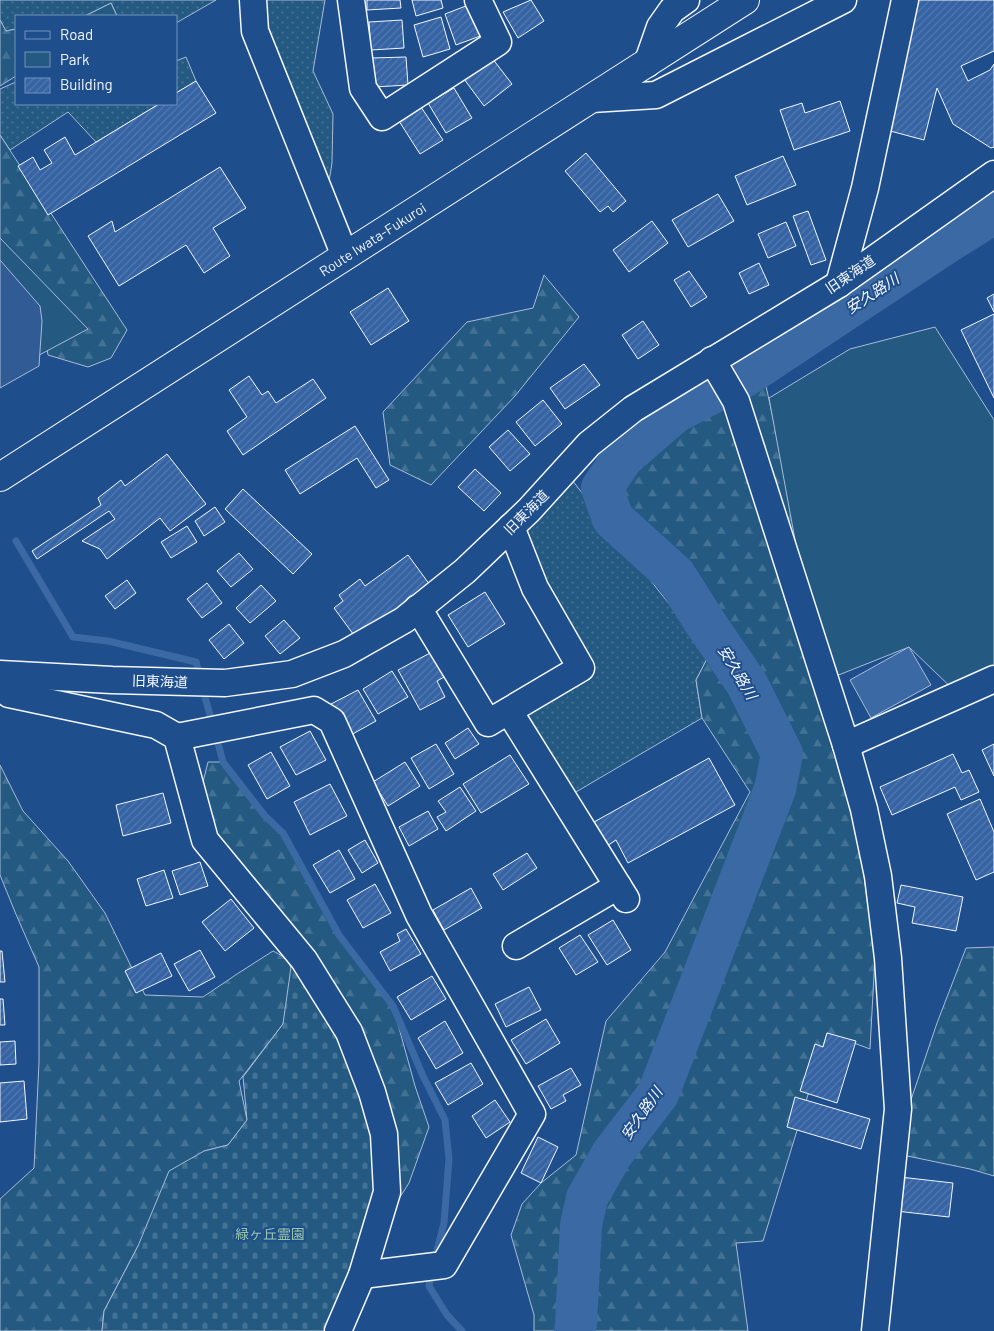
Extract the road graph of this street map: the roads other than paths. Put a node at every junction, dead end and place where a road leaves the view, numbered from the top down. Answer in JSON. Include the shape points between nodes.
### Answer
{"nodes":[{"id":1,"x":253,"y":0,"type":"edge"},
{"id":2,"x":351,"y":0,"type":"edge"},
{"id":3,"x":478,"y":0,"type":"edge"},
{"id":4,"x":686,"y":0,"type":"edge"},
{"id":5,"x":745,"y":0,"type":"edge"},
{"id":6,"x":843,"y":0,"type":"edge"},
{"id":7,"x":905,"y":0,"type":"edge"},
{"id":8,"x":647,"y":64,"type":"junction"},
{"id":9,"x":591,"y":100,"type":"junction"},
{"id":10,"x":994,"y":174,"type":"edge"},
{"id":11,"x":345,"y":256,"type":"junction"},
{"id":12,"x":839,"y":284,"type":"junction"},
{"id":13,"x":712,"y":360,"type":"junction"},
{"id":14,"x":0,"y":478,"type":"edge"},
{"id":15,"x":511,"y":527,"type":"junction"},
{"id":16,"x":418,"y":608,"type":"junction"},
{"id":17,"x":0,"y":674,"type":"edge"},
{"id":18,"x":994,"y":679,"type":"edge"},
{"id":19,"x":0,"y":683,"type":"edge"},
{"id":20,"x":509,"y":711,"type":"junction"},
{"id":21,"x":177,"y":737,"type":"junction"},
{"id":22,"x":846,"y":745,"type":"junction"},
{"id":23,"x":516,"y":946,"type":"dead end"},
{"id":24,"x":362,"y":1275,"type":"junction"},
{"id":25,"x":338,"y":1331,"type":"edge"},
{"id":26,"x":875,"y":1331,"type":"edge"}],
"edges":[{"from":1,"to":11,"type":"street","via":[[255,31]]},
{"from":2,"to":3,"type":"street","via":[[363,88],[382,117],[498,42]]},
{"from":4,"to":8,"type":"street","via":[[672,10],[660,27]]},
{"from":5,"to":8,"type":"main road","name":"Route Iwata-Fukuroi"},
{"from":6,"to":9,"type":"street","via":[[656,95]]},
{"from":7,"to":12,"type":"street","via":[[865,188]]},
{"from":8,"to":9,"type":"main road","name":"Route Iwata-Fukuroi"},
{"from":9,"to":11,"type":"main road","name":"Route Iwata-Fukuroi"},
{"from":10,"to":12,"type":"street","name":"旧東海道"},
{"from":11,"to":14,"type":"main road","name":"Route Iwata-Fukuroi"},
{"from":12,"to":13,"type":"street","name":"旧東海道"},
{"from":13,"to":15,"type":"street","name":"旧東海道","via":[[633,409],[589,444]]},
{"from":13,"to":22,"type":"street","via":[[736,401]]},
{"from":15,"to":16,"type":"street","name":"旧東海道","via":[[465,571]]},
{"from":15,"to":20,"type":"street","via":[[535,588],[581,668]]},
{"from":16,"to":17,"type":"street","name":"旧東海道","via":[[404,620],[344,654],[292,674],[225,683]]},
{"from":16,"to":20,"type":"street","via":[[488,723]]},
{"from":18,"to":22,"type":"street"},
{"from":19,"to":21,"type":"street","via":[[9,694],[156,725]]},
{"from":20,"to":23,"type":"street","via":[[622,892]]},
{"from":21,"to":24,"type":"street","via":[[205,840],[304,960],[349,1032],[372,1092],[384,1134],[387,1192]]},
{"from":21,"to":24,"type":"street","via":[[314,710],[332,721],[419,915],[532,1114],[444,1265]]},
{"from":22,"to":26,"type":"street","via":[[878,876],[888,958],[898,1109]]},
{"from":24,"to":25,"type":"street"}]}
